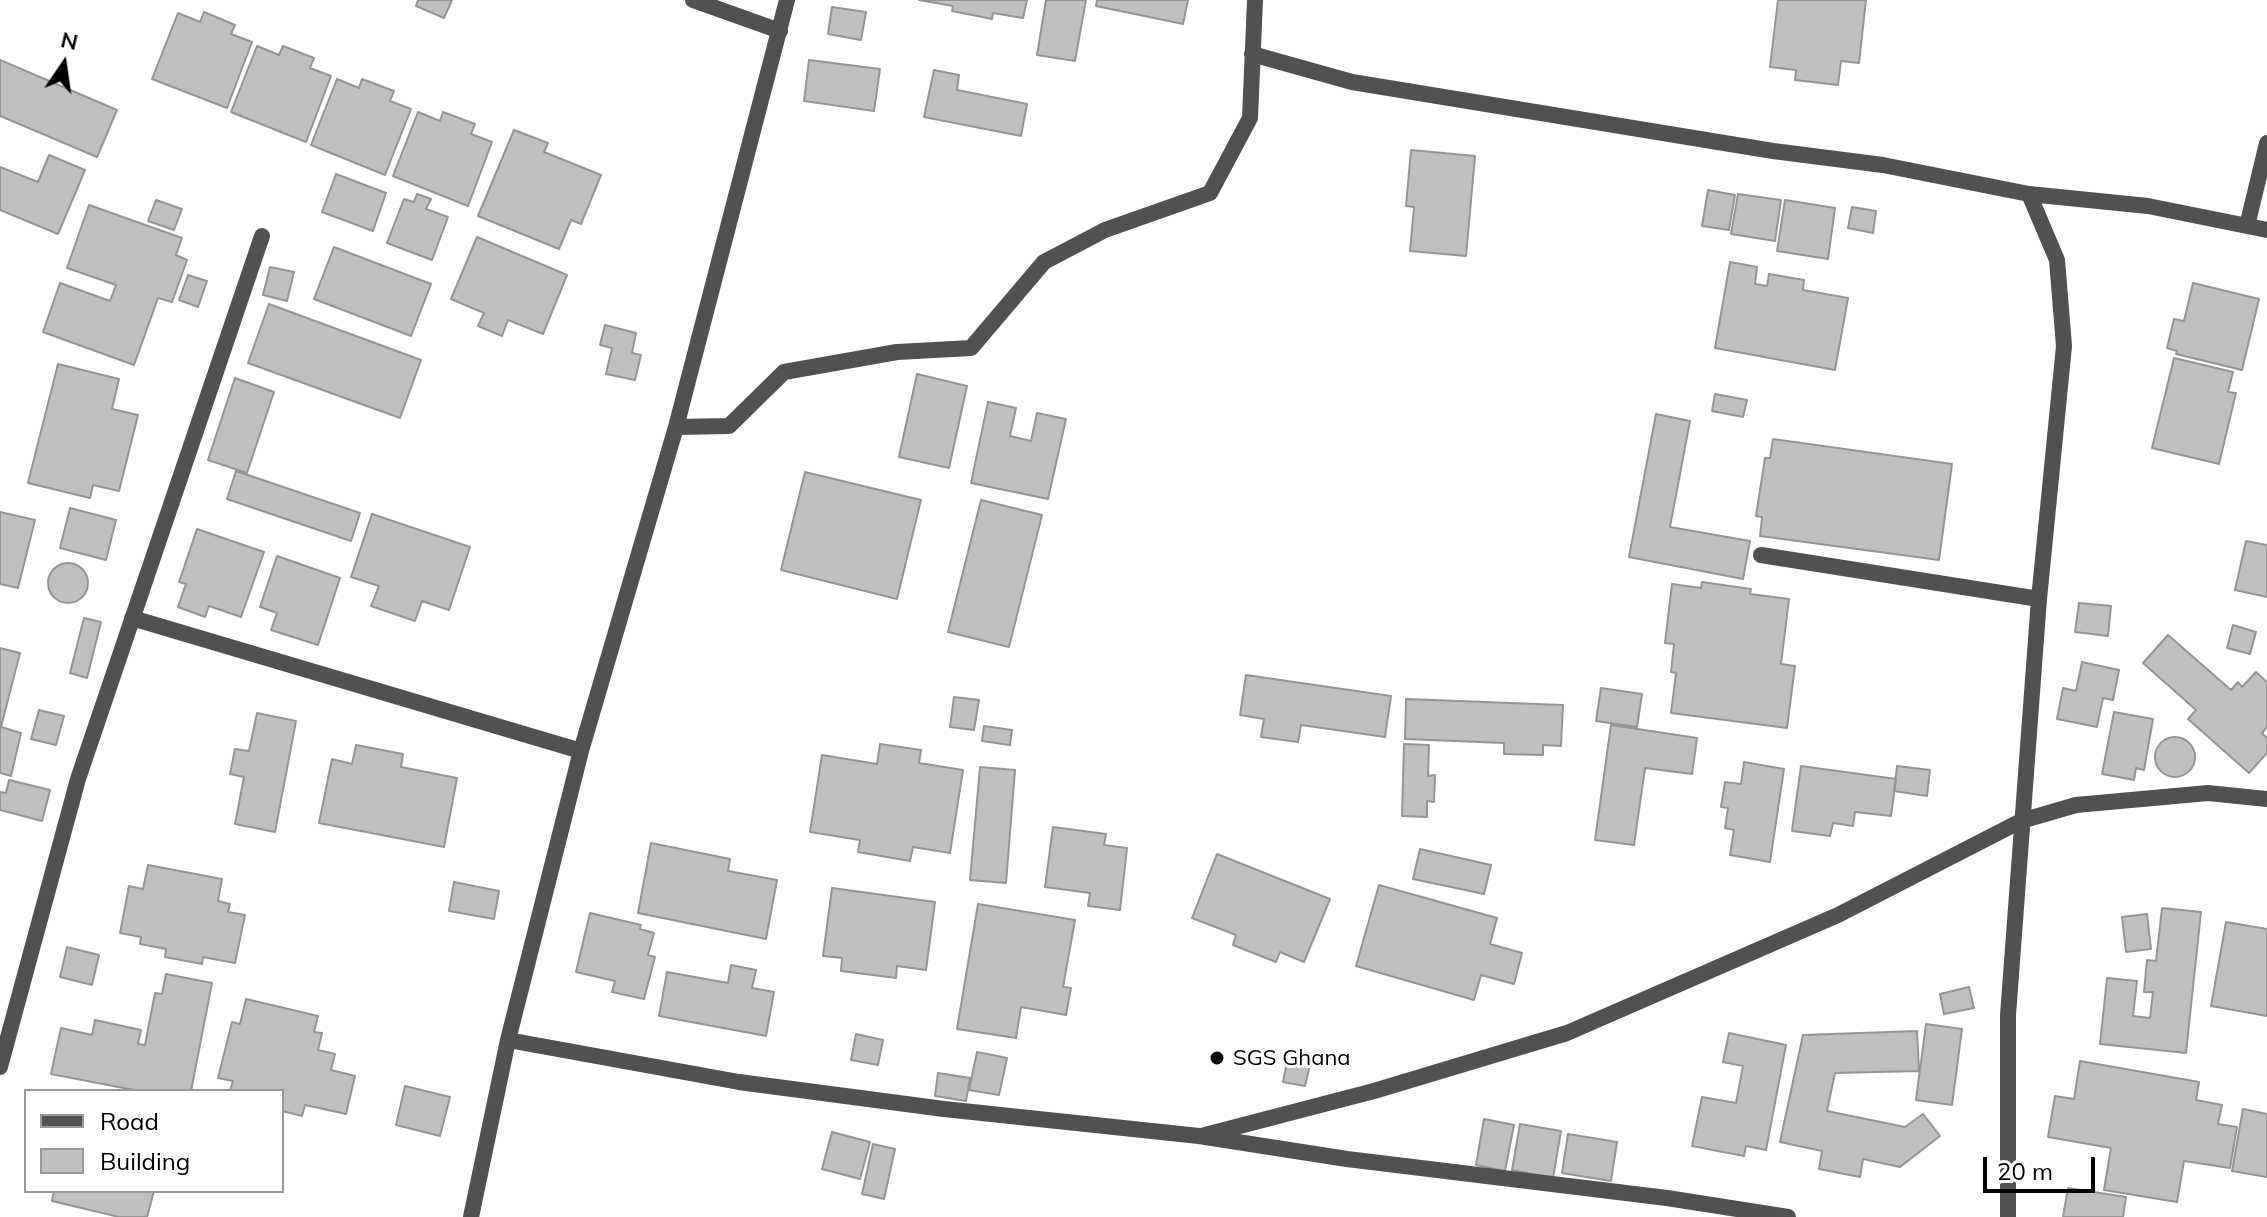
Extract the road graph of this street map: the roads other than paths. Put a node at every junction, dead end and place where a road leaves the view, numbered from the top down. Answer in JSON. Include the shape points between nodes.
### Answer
{"nodes":[{"id":1,"x":693,"y":0,"type":"edge"},
{"id":2,"x":787,"y":0,"type":"edge"},
{"id":3,"x":1255,"y":0,"type":"edge"},
{"id":4,"x":780,"y":31,"type":"junction"},
{"id":5,"x":1252,"y":54,"type":"junction"},
{"id":6,"x":2267,"y":143,"type":"edge"},
{"id":7,"x":2029,"y":194,"type":"junction"},
{"id":8,"x":2247,"y":226,"type":"junction"},
{"id":9,"x":2267,"y":230,"type":"edge"},
{"id":10,"x":262,"y":236,"type":"dead end"},
{"id":11,"x":676,"y":427,"type":"junction"},
{"id":12,"x":1761,"y":555,"type":"dead end"},
{"id":13,"x":2039,"y":599,"type":"junction"},
{"id":14,"x":132,"y":618,"type":"junction"},
{"id":15,"x":581,"y":751,"type":"junction"},
{"id":16,"x":2267,"y":799,"type":"edge"},
{"id":17,"x":2021,"y":821,"type":"junction"},
{"id":18,"x":508,"y":1040,"type":"junction"},
{"id":19,"x":0,"y":1067,"type":"edge"},
{"id":20,"x":1199,"y":1136,"type":"junction"},
{"id":21,"x":471,"y":1217,"type":"edge"},
{"id":22,"x":1782,"y":1217,"type":"edge"},
{"id":23,"x":2008,"y":1217,"type":"edge"}],
"edges":[{"from":1,"to":4,"type":"street"},
{"from":2,"to":4,"type":"street"},
{"from":3,"to":5,"type":"street"},
{"from":4,"to":11,"type":"street"},
{"from":5,"to":7,"type":"street","via":[[1352,82],[1883,165]]},
{"from":5,"to":11,"type":"street","via":[[1250,118],[1210,193],[1105,230],[1044,262],[971,348],[897,352],[784,372],[729,426]]},
{"from":6,"to":8,"type":"street"},
{"from":7,"to":8,"type":"street","via":[[2148,206]]},
{"from":7,"to":13,"type":"street","via":[[2057,260],[2064,346]]},
{"from":8,"to":9,"type":"street"},
{"from":10,"to":14,"type":"street"},
{"from":11,"to":15,"type":"street"},
{"from":12,"to":13,"type":"street"},
{"from":13,"to":17,"type":"street"},
{"from":14,"to":15,"type":"street"},
{"from":14,"to":19,"type":"street","via":[[78,779]]},
{"from":15,"to":18,"type":"street"},
{"from":16,"to":17,"type":"street","via":[[2208,793],[2076,805]]},
{"from":17,"to":20,"type":"street","via":[[1838,915],[1567,1033]]},
{"from":17,"to":23,"type":"street","via":[[2008,1015]]},
{"from":18,"to":20,"type":"street","via":[[739,1082]]},
{"from":18,"to":21,"type":"street"},
{"from":20,"to":22,"type":"street"}]}
